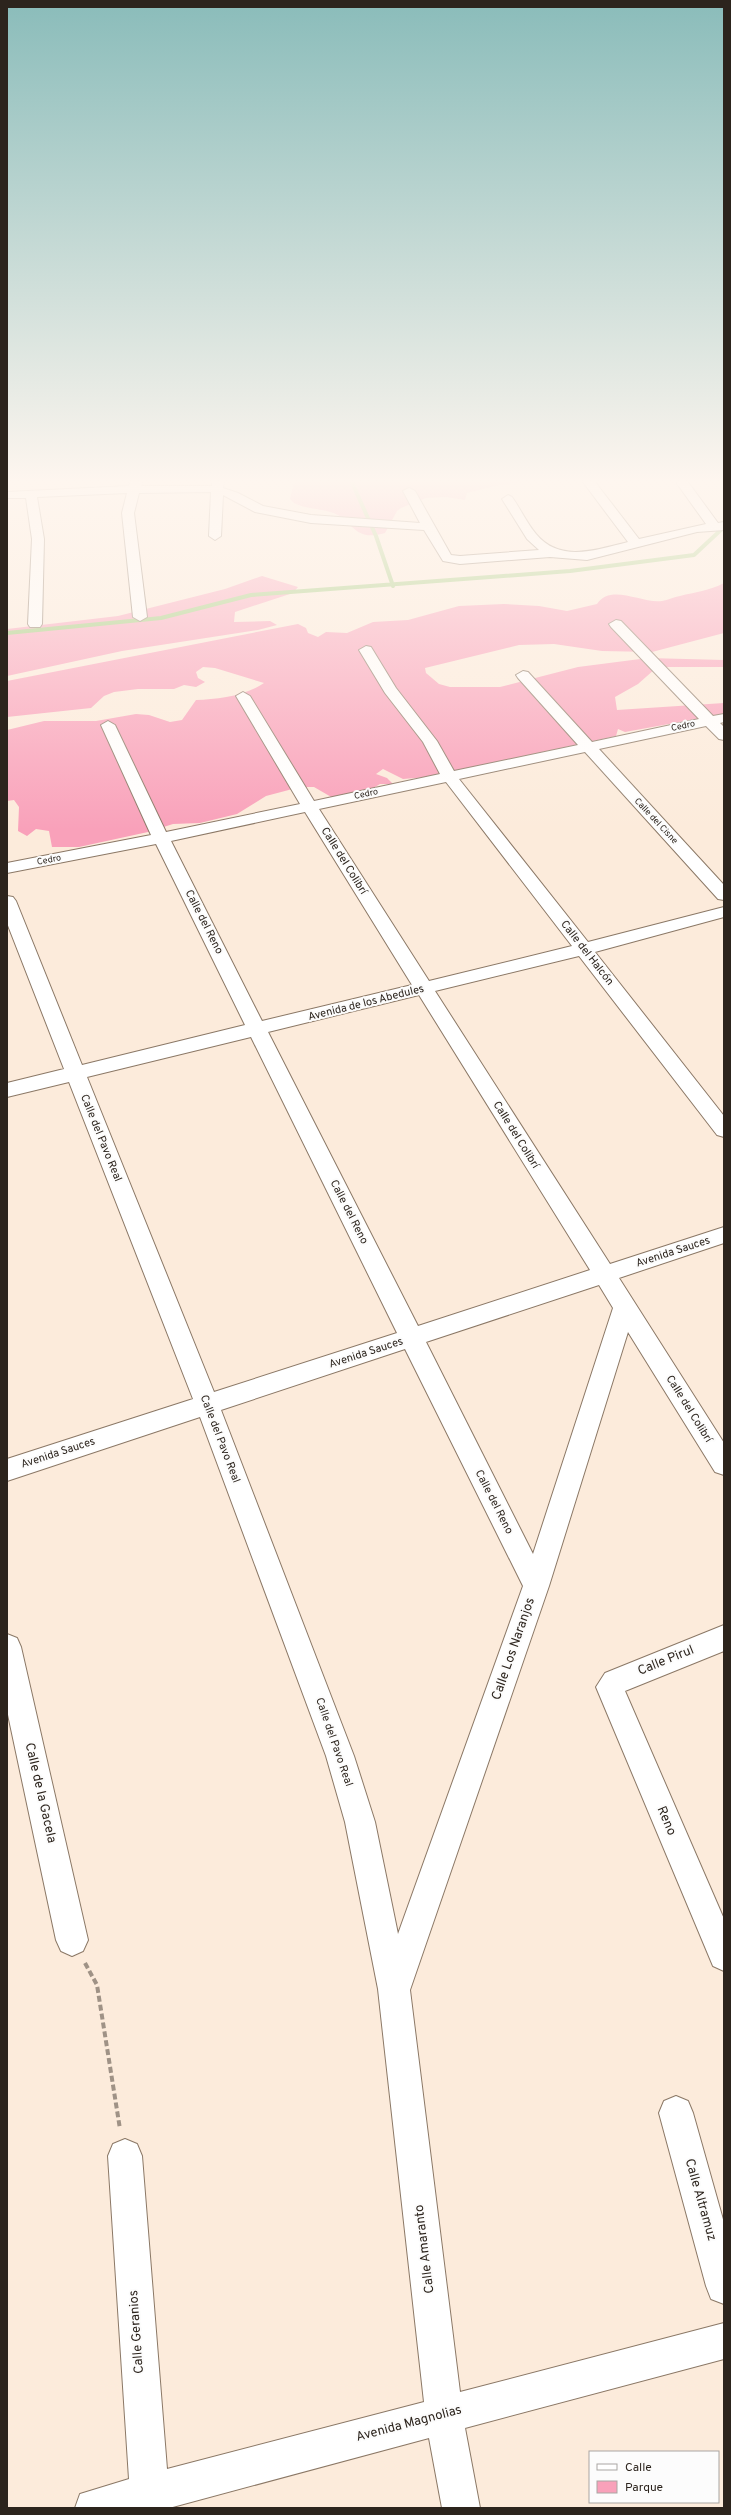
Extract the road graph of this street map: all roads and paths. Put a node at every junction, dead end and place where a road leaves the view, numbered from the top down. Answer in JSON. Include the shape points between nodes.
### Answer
{"nodes":[{"id":1,"x":36,"y":595,"type":"edge"},
{"id":2,"x":137,"y":595,"type":"edge"},
{"id":3,"x":140,"y":617,"type":"dead end"},
{"id":4,"x":35,"y":624,"type":"dead end"},
{"id":5,"x":616,"y":624,"type":"dead end"},
{"id":6,"x":366,"y":650,"type":"dead end"},
{"id":7,"x":523,"y":675,"type":"dead end"},
{"id":8,"x":243,"y":696,"type":"dead end"},
{"id":9,"x":724,"y":718,"type":"edge"},
{"id":10,"x":708,"y":721,"type":"junction"},
{"id":11,"x":108,"y":725,"type":"dead end"},
{"id":12,"x":724,"y":736,"type":"edge"},
{"id":13,"x":587,"y":746,"type":"junction"},
{"id":14,"x":449,"y":776,"type":"junction"},
{"id":15,"x":309,"y":806,"type":"junction"},
{"id":16,"x":161,"y":838,"type":"junction"},
{"id":17,"x":7,"y":868,"type":"edge"},
{"id":18,"x":724,"y":895,"type":"edge"},
{"id":19,"x":7,"y":901,"type":"edge"},
{"id":20,"x":724,"y":912,"type":"edge"},
{"id":21,"x":584,"y":949,"type":"junction"},
{"id":22,"x":424,"y":988,"type":"junction"},
{"id":23,"x":258,"y":1030,"type":"junction"},
{"id":24,"x":75,"y":1074,"type":"junction"},
{"id":25,"x":7,"y":1090,"type":"edge"},
{"id":26,"x":724,"y":1130,"type":"edge"},
{"id":27,"x":724,"y":1235,"type":"edge"},
{"id":28,"x":604,"y":1275,"type":"junction"},
{"id":29,"x":625,"y":1307,"type":"junction"},
{"id":30,"x":411,"y":1338,"type":"junction"},
{"id":31,"x":207,"y":1404,"type":"junction"},
{"id":32,"x":724,"y":1464,"type":"edge"},
{"id":33,"x":7,"y":1470,"type":"edge"},
{"id":34,"x":536,"y":1586,"type":"junction"},
{"id":35,"x":724,"y":1638,"type":"edge"},
{"id":36,"x":7,"y":1646,"type":"edge"},
{"id":37,"x":610,"y":1687,"type":"joint"},
{"id":38,"x":72,"y":1940,"type":"joint"},
{"id":39,"x":724,"y":1955,"type":"edge"},
{"id":40,"x":394,"y":1989,"type":"junction"},
{"id":41,"x":676,"y":2113,"type":"dead end"},
{"id":42,"x":125,"y":2156,"type":"joint"},
{"id":43,"x":724,"y":2286,"type":"edge"},
{"id":44,"x":724,"y":2341,"type":"edge"},
{"id":45,"x":444,"y":2415,"type":"junction"},
{"id":46,"x":150,"y":2501,"type":"edge"},
{"id":47,"x":94,"y":2508,"type":"edge"},
{"id":48,"x":461,"y":2508,"type":"edge"}],
"edges":[{"from":1,"to":4,"type":"street"},
{"from":2,"to":3,"type":"street"},
{"from":5,"to":10,"type":"street"},
{"from":6,"to":14,"type":"street","name":"Calle del Halcón","via":[[390,690],[430,741]]},
{"from":7,"to":13,"type":"street","name":"Calle del Cisne"},
{"from":8,"to":15,"type":"street","name":"Calle del Colibrí"},
{"from":9,"to":10,"type":"street","name":"Cedro"},
{"from":10,"to":12,"type":"street"},
{"from":10,"to":13,"type":"street","name":"Cedro"},
{"from":11,"to":16,"type":"street","name":"Calle del Reno"},
{"from":13,"to":14,"type":"street","name":"Cedro"},
{"from":13,"to":18,"type":"street","name":"Calle del Cisne"},
{"from":14,"to":15,"type":"street","name":"Cedro"},
{"from":14,"to":21,"type":"street","name":"Calle del Halcón"},
{"from":15,"to":16,"type":"street","name":"Cedro"},
{"from":15,"to":22,"type":"street","name":"Calle del Colibrí"},
{"from":16,"to":17,"type":"street","name":"Cedro"},
{"from":16,"to":23,"type":"street","name":"Calle del Reno"},
{"from":19,"to":24,"type":"street","name":"Calle del Pavo Real"},
{"from":20,"to":21,"type":"street","name":"Avenida de los Abedules"},
{"from":21,"to":22,"type":"street","name":"Avenida de los Abedules"},
{"from":21,"to":26,"type":"street","name":"Calle del Halcón"},
{"from":22,"to":23,"type":"street","name":"Avenida de los Abedules"},
{"from":22,"to":28,"type":"street","name":"Calle del Colibrí"},
{"from":23,"to":24,"type":"street","name":"Avenida de los Abedules"},
{"from":23,"to":30,"type":"street","name":"Calle del Reno"},
{"from":24,"to":25,"type":"street","name":"Avenida de los Abedules"},
{"from":24,"to":31,"type":"street","name":"Calle del Pavo Real","via":[[141,1233]]},
{"from":27,"to":28,"type":"street","name":"Avenida Sauces"},
{"from":28,"to":29,"type":"street","name":"Calle del Colibrí"},
{"from":28,"to":30,"type":"street","name":"Avenida Sauces"},
{"from":29,"to":32,"type":"street","name":"Calle del Colibrí"},
{"from":29,"to":34,"type":"street","name":"Calle Los Naranjos"},
{"from":30,"to":31,"type":"street","name":"Avenida Sauces"},
{"from":30,"to":34,"type":"street","name":"Calle del Reno"},
{"from":31,"to":33,"type":"street","name":"Avenida Sauces"},
{"from":31,"to":40,"type":"street","name":"Calle del Pavo Real","via":[[340,1756],[360,1822]]},
{"from":34,"to":40,"type":"street","name":"Calle Los Naranjos"},
{"from":35,"to":37,"type":"street","name":"Calle Pirul","via":[[615,1682]]},
{"from":36,"to":38,"type":"street","name":"Calle de la Gacela"},
{"from":37,"to":39,"type":"street","name":"Reno"},
{"from":38,"to":42,"type":"path","via":[[97,1985]]},
{"from":40,"to":45,"type":"street","name":"Calle Amaranto"},
{"from":41,"to":43,"type":"street","name":"Calle Altramuz"},
{"from":42,"to":46,"type":"street","name":"Calle Geranios"},
{"from":44,"to":45,"type":"street","name":"Avenida Magnolias"},
{"from":45,"to":46,"type":"street","name":"Avenida Magnolias"},
{"from":45,"to":48,"type":"street","name":"Calle Amaranto"},
{"from":46,"to":47,"type":"street","name":"Avenida Magnolias"}]}
